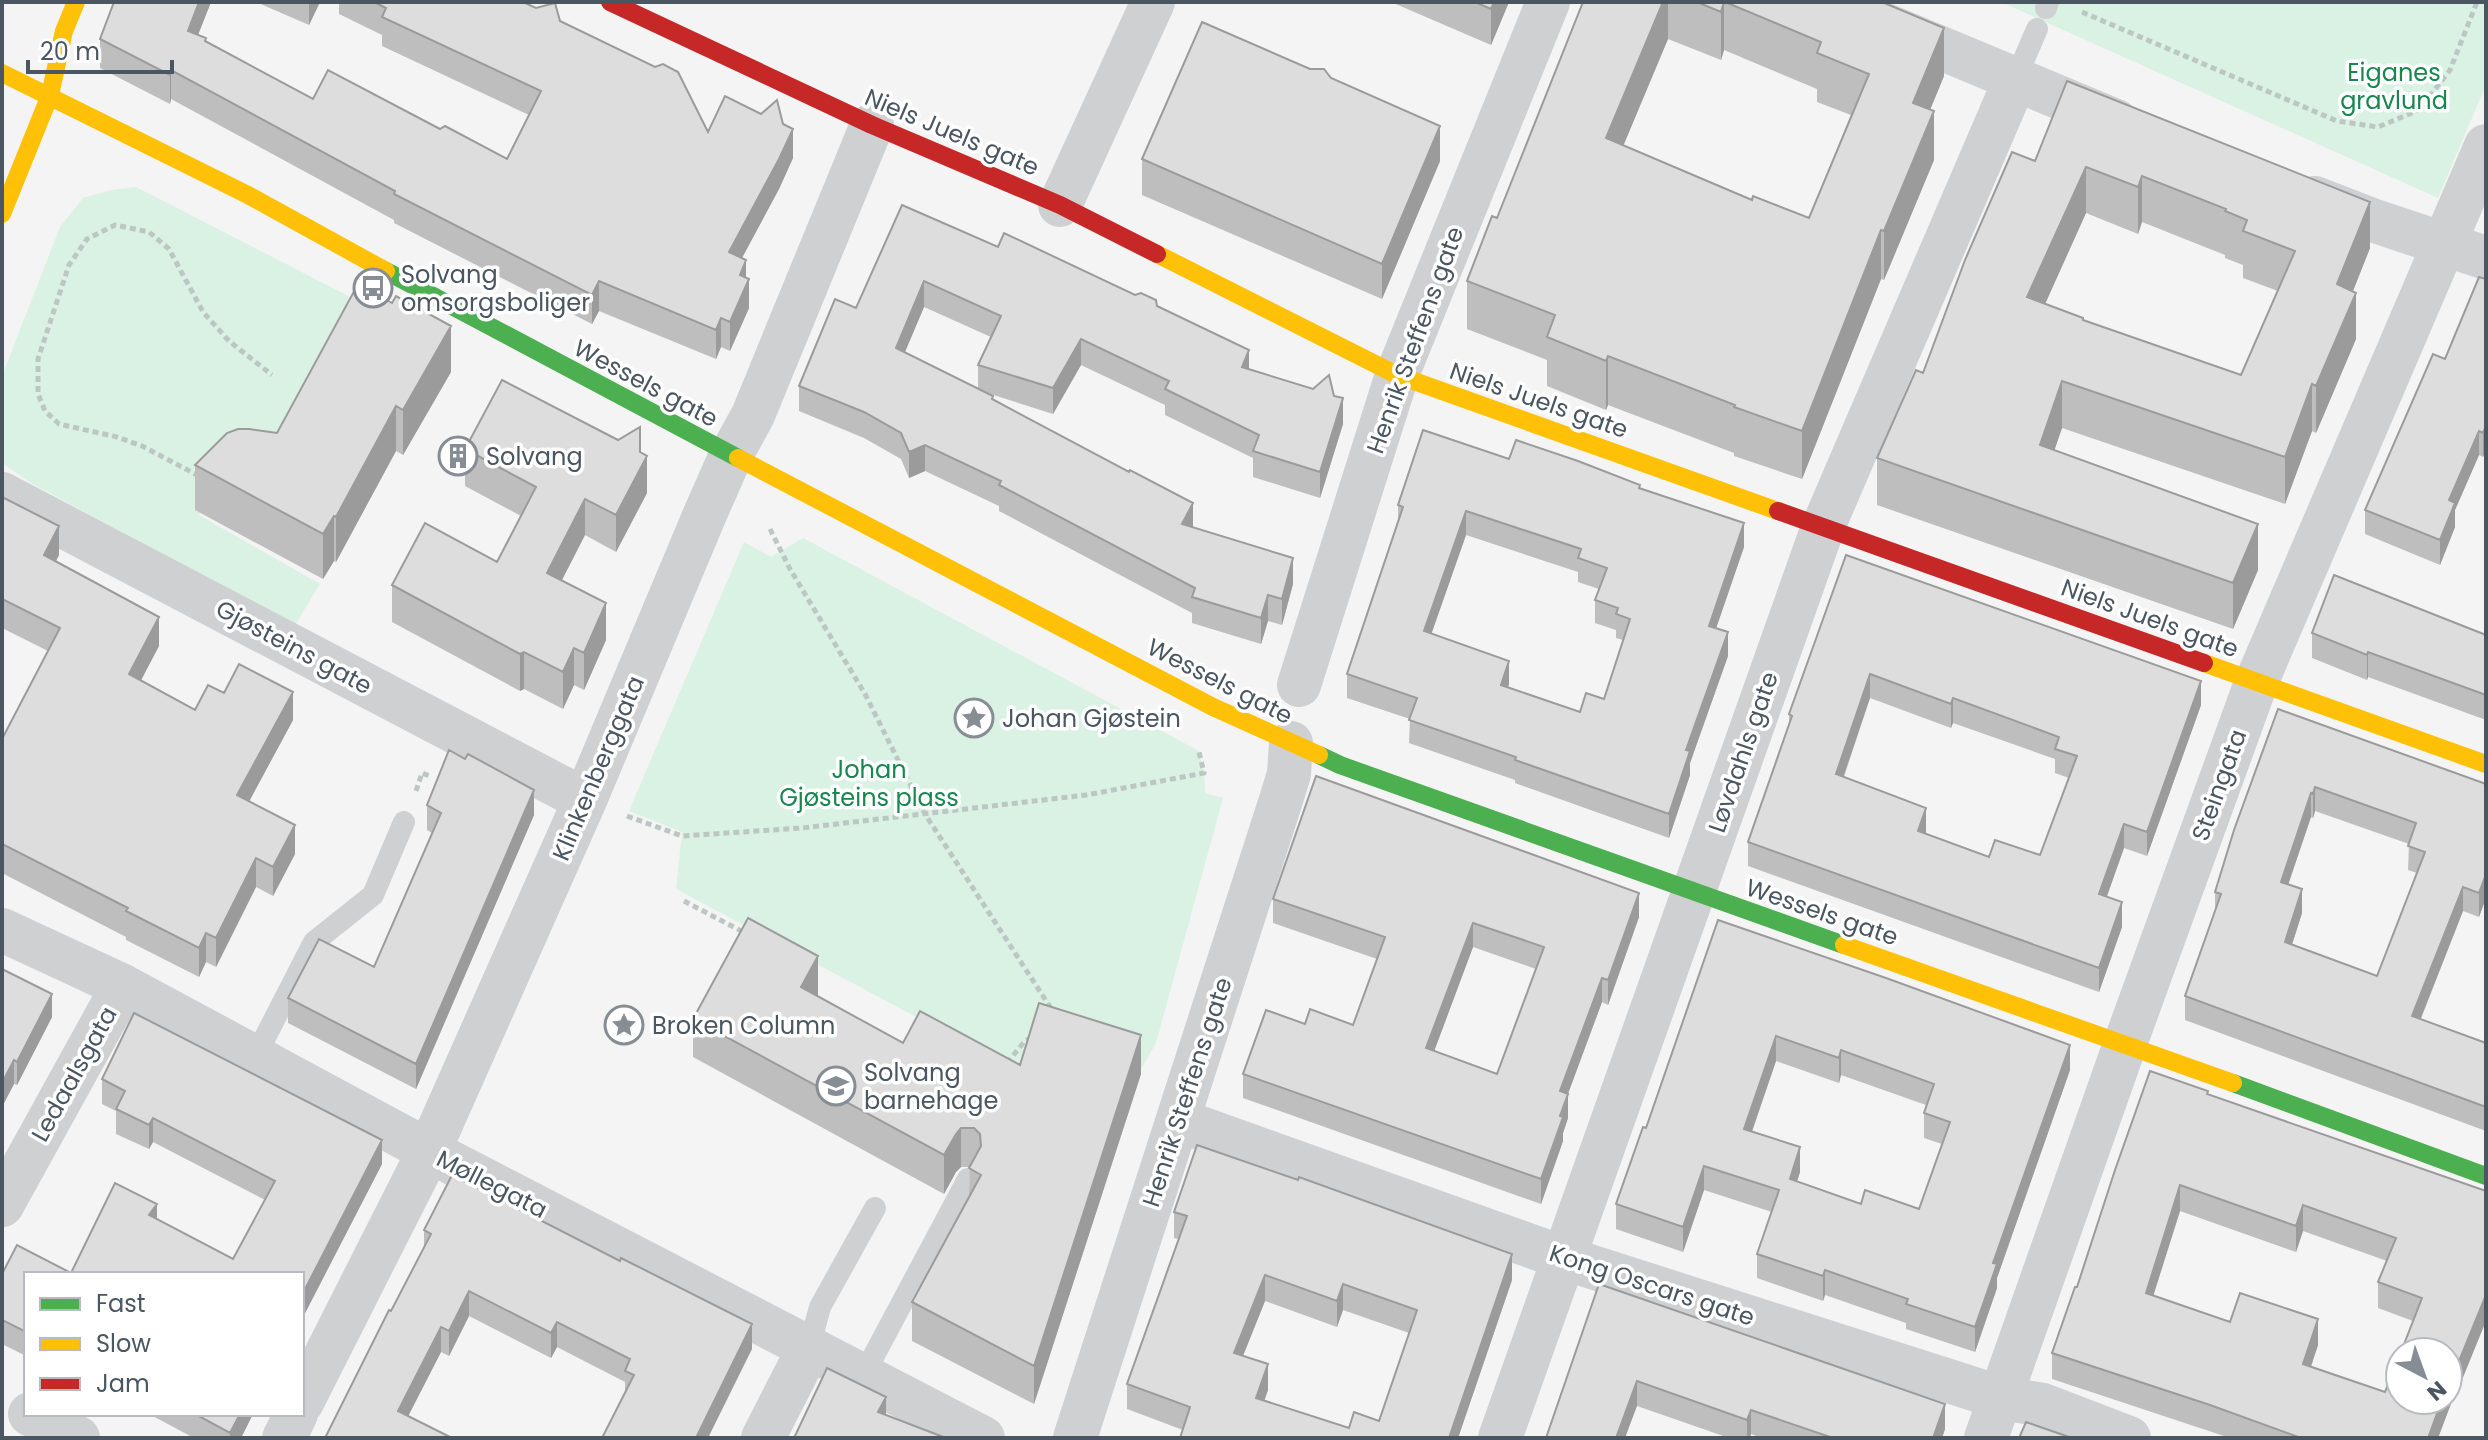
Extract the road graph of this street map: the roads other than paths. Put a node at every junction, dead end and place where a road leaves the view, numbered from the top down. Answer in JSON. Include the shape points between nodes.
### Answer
{"nodes":[{"id":1,"x":76,"y":2,"type":"edge"},
{"id":2,"x":610,"y":2,"type":"edge"},
{"id":3,"x":1153,"y":2,"type":"edge"},
{"id":4,"x":1548,"y":2,"type":"edge"},
{"id":5,"x":1830,"y":2,"type":"edge"},
{"id":6,"x":2037,"y":29,"type":"dead end"},
{"id":7,"x":2,"y":73,"type":"edge"},
{"id":8,"x":2016,"y":78,"type":"junction"},
{"id":9,"x":50,"y":95,"type":"junction"},
{"id":10,"x":872,"y":125,"type":"junction"},
{"id":11,"x":2154,"y":136,"type":"edge"},
{"id":12,"x":2486,"y":146,"type":"edge"},
{"id":13,"x":2285,"y":186,"type":"edge"},
{"id":14,"x":1060,"y":205,"type":"junction"},
{"id":15,"x":2,"y":214,"type":"edge"},
{"id":16,"x":2444,"y":243,"type":"junction"},
{"id":17,"x":2486,"y":258,"type":"edge"},
{"id":18,"x":1397,"y":375,"type":"junction"},
{"id":19,"x":731,"y":455,"type":"junction"},
{"id":20,"x":2,"y":494,"type":"edge"},
{"id":21,"x":1823,"y":527,"type":"junction"},
{"id":22,"x":2256,"y":683,"type":"junction"},
{"id":23,"x":1299,"y":685,"type":"dead end"},
{"id":24,"x":1291,"y":743,"type":"junction"},
{"id":25,"x":2486,"y":764,"type":"edge"},
{"id":26,"x":585,"y":800,"type":"junction"},
{"id":27,"x":404,"y":822,"type":"dead end"},
{"id":28,"x":1693,"y":893,"type":"junction"},
{"id":29,"x":2,"y":930,"type":"edge"},
{"id":30,"x":123,"y":986,"type":"junction"},
{"id":31,"x":2125,"y":1044,"type":"junction"},
{"id":32,"x":255,"y":1057,"type":"junction"},
{"id":33,"x":1178,"y":1120,"type":"junction"},
{"id":34,"x":429,"y":1151,"type":"junction"},
{"id":35,"x":2486,"y":1176,"type":"edge"},
{"id":36,"x":968,"y":1179,"type":"edge"},
{"id":37,"x":2,"y":1205,"type":"edge"},
{"id":38,"x":875,"y":1208,"type":"dead end"},
{"id":39,"x":1564,"y":1258,"type":"junction"},
{"id":40,"x":809,"y":1348,"type":"junction"},
{"id":41,"x":863,"y":1376,"type":"junction"},
{"id":42,"x":304,"y":1398,"type":"edge"},
{"id":43,"x":2002,"y":1398,"type":"junction"},
{"id":44,"x":2,"y":1400,"type":"edge"},
{"id":45,"x":24,"y":1411,"type":"edge"},
{"id":46,"x":34,"y":1416,"type":"edge"},
{"id":47,"x":295,"y":1416,"type":"edge"},
{"id":48,"x":78,"y":1438,"type":"edge"},
{"id":49,"x":284,"y":1438,"type":"edge"},
{"id":50,"x":763,"y":1438,"type":"edge"},
{"id":51,"x":983,"y":1438,"type":"edge"},
{"id":52,"x":1075,"y":1438,"type":"edge"},
{"id":53,"x":1500,"y":1438,"type":"edge"},
{"id":54,"x":1986,"y":1438,"type":"edge"},
{"id":55,"x":2129,"y":1438,"type":"edge"}],
"edges":[{"from":1,"to":9,"type":"main road"},
{"from":2,"to":10,"type":"main road","name":"Niels Juels gate"},
{"from":3,"to":14,"type":"street"},
{"from":4,"to":18,"type":"street","name":"Henrik Steffens gate"},
{"from":5,"to":8,"type":"street"},
{"from":6,"to":8,"type":"lane"},
{"from":7,"to":9,"type":"main road","name":"Wessels gate"},
{"from":8,"to":11,"type":"street"},
{"from":8,"to":21,"type":"street","name":"Løvdahls gate"},
{"from":9,"to":15,"type":"main road"},
{"from":9,"to":19,"type":"main road","name":"Wessels gate","via":[[248,195]]},
{"from":10,"to":14,"type":"main road","name":"Niels Juels gate"},
{"from":10,"to":19,"type":"street","name":"Klinkenberggata","via":[[753,415]]},
{"from":12,"to":16,"type":"street","name":"Steingata"},
{"from":13,"to":16,"type":"street"},
{"from":14,"to":18,"type":"main road","name":"Niels Juels gate"},
{"from":16,"to":17,"type":"street"},
{"from":16,"to":22,"type":"street","name":"Steingata"},
{"from":18,"to":21,"type":"main road","name":"Niels Juels gate"},
{"from":18,"to":23,"type":"street","name":"Henrik Steffens gate"},
{"from":19,"to":24,"type":"main road","name":"Wessels gate"},
{"from":19,"to":26,"type":"street","name":"Klinkenberggata"},
{"from":20,"to":26,"type":"street","name":"Gjøsteins gate"},
{"from":21,"to":22,"type":"main road","name":"Niels Juels gate"},
{"from":21,"to":28,"type":"street","name":"Løvdahls gate"},
{"from":22,"to":25,"type":"main road","name":"Niels Juels gate"},
{"from":22,"to":31,"type":"street","name":"Steingata"},
{"from":24,"to":28,"type":"main road","name":"Wessels gate"},
{"from":24,"to":33,"type":"street","name":"Henrik Steffens gate","via":[[1289,774]]},
{"from":26,"to":34,"type":"street","name":"Klinkenberggata"},
{"from":27,"to":32,"type":"lane","via":[[373,895],[314,942]]},
{"from":28,"to":31,"type":"main road","name":"Wessels gate"},
{"from":28,"to":39,"type":"street","name":"Løvdahls gate"},
{"from":29,"to":30,"type":"street","name":"Møllegata"},
{"from":30,"to":32,"type":"street","name":"Møllegata"},
{"from":30,"to":37,"type":"street","name":"Ledaalsgata"},
{"from":31,"to":35,"type":"main road","name":"Wessels gate"},
{"from":31,"to":43,"type":"street","name":"Steingata"},
{"from":32,"to":34,"type":"street","name":"Møllegata"},
{"from":33,"to":39,"type":"street","name":"Kong Oscars gate"},
{"from":33,"to":52,"type":"street","name":"Henrik Steffens gate"},
{"from":34,"to":40,"type":"street","name":"Møllegata"},
{"from":34,"to":42,"type":"street","name":"Klinkenberggata"},
{"from":36,"to":41,"type":"lane"},
{"from":38,"to":40,"type":"lane","via":[[820,1307]]},
{"from":39,"to":43,"type":"street","name":"Kong Oscars gate"},
{"from":39,"to":53,"type":"street","name":"Løvdahls gate"},
{"from":40,"to":41,"type":"street","name":"Møllegata"},
{"from":40,"to":50,"type":"street"},
{"from":41,"to":51,"type":"street","name":"Møllegata"},
{"from":43,"to":54,"type":"street","name":"Steingata"},
{"from":43,"to":55,"type":"street","name":"Kong Oscars gate","via":[[2043,1405]]},
{"from":44,"to":45,"type":"street"},
{"from":46,"to":48,"type":"street"},
{"from":47,"to":49,"type":"street"}]}
